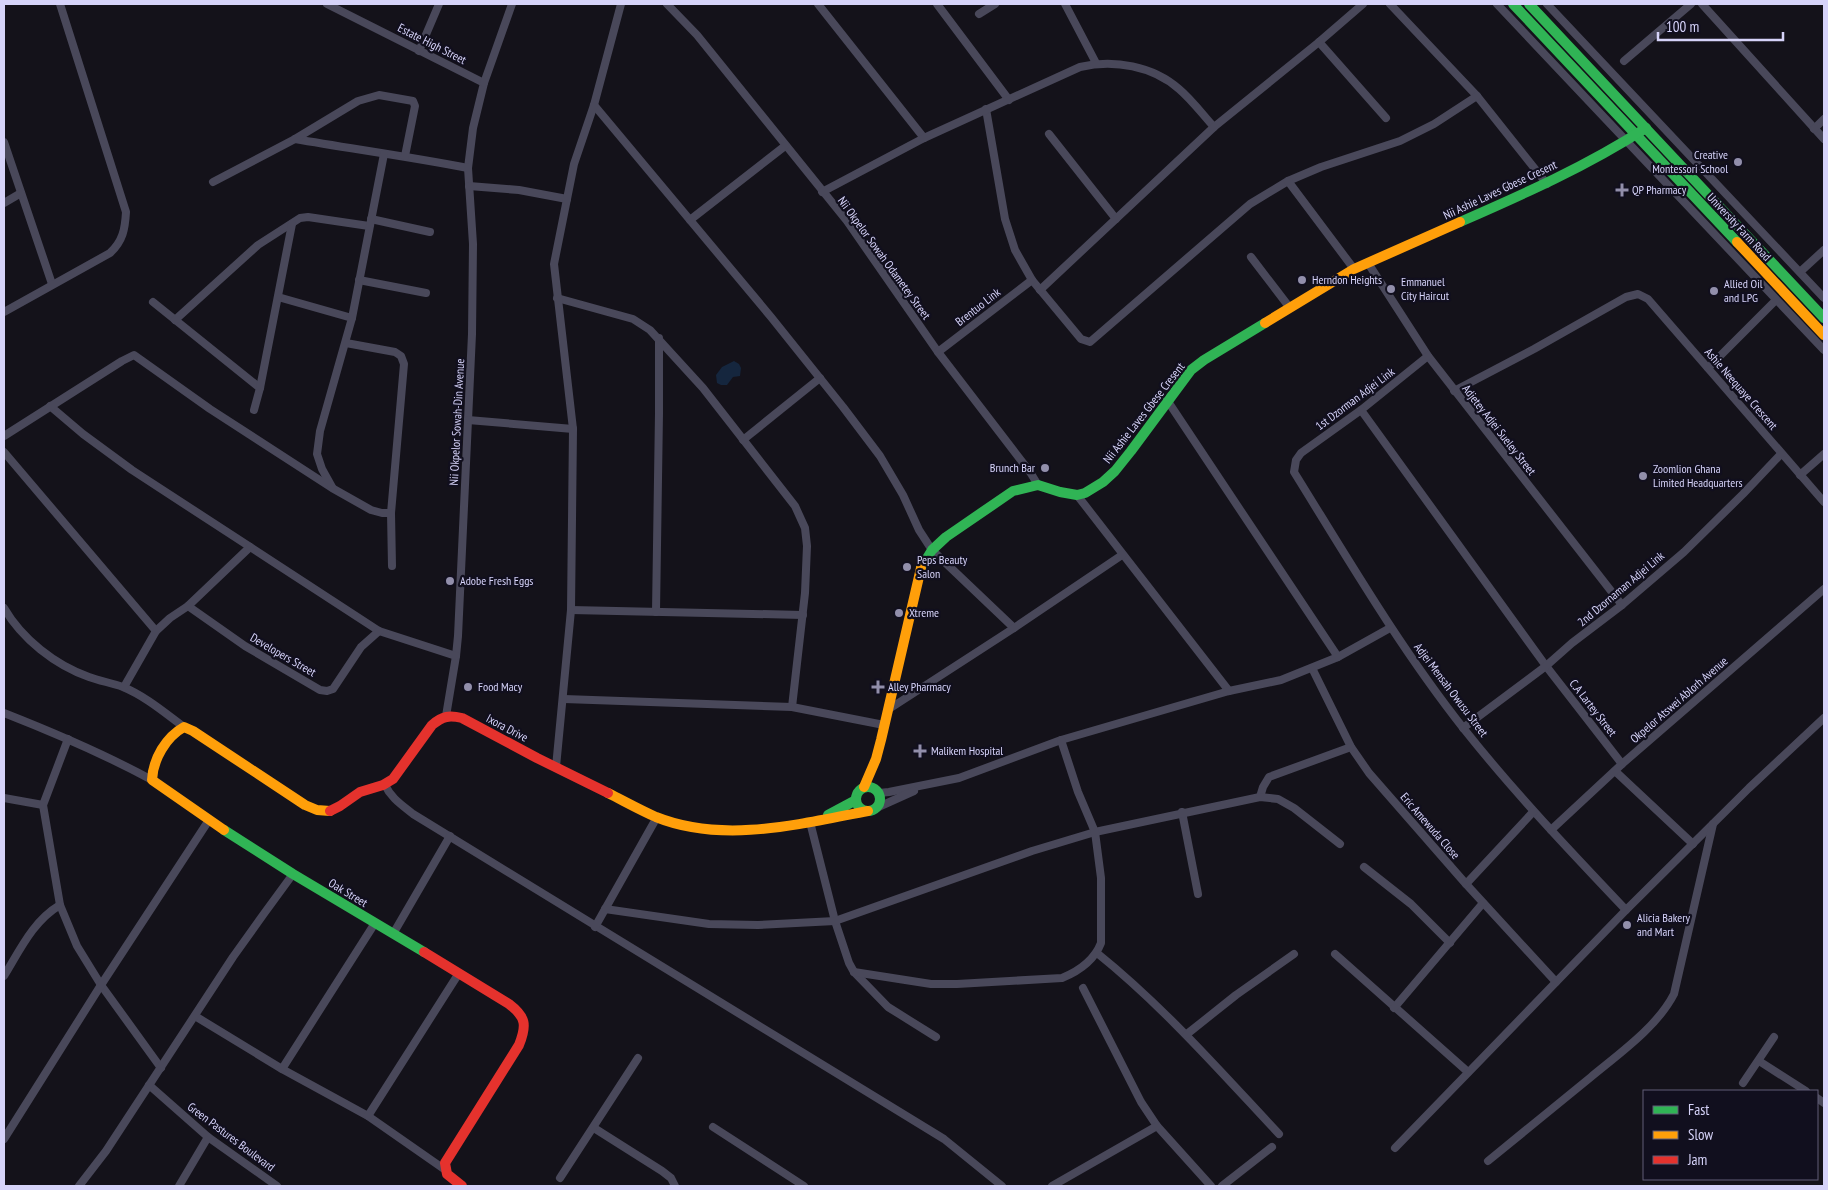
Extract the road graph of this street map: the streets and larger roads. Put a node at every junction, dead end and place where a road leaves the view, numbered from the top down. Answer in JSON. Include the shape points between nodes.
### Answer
{"nodes":[{"id":1,"x":60,"y":4,"type":"edge"},
{"id":2,"x":328,"y":4,"type":"edge"},
{"id":3,"x":438,"y":4,"type":"edge"},
{"id":4,"x":512,"y":4,"type":"edge"},
{"id":5,"x":621,"y":4,"type":"edge"},
{"id":6,"x":667,"y":4,"type":"edge"},
{"id":7,"x":818,"y":4,"type":"edge"},
{"id":8,"x":937,"y":4,"type":"edge"},
{"id":9,"x":995,"y":4,"type":"edge"},
{"id":10,"x":1064,"y":4,"type":"edge"},
{"id":11,"x":1363,"y":4,"type":"edge"},
{"id":12,"x":1390,"y":4,"type":"edge"},
{"id":13,"x":1497,"y":4,"type":"edge"},
{"id":14,"x":1513,"y":4,"type":"edge"},
{"id":15,"x":1529,"y":4,"type":"edge"},
{"id":16,"x":1548,"y":4,"type":"edge"},
{"id":17,"x":1691,"y":4,"type":"edge"},
{"id":18,"x":1702,"y":4,"type":"edge"},
{"id":19,"x":341,"y":7,"type":"edge"},
{"id":20,"x":979,"y":14,"type":"dead end"},
{"id":21,"x":1320,"y":42,"type":"junction"},
{"id":22,"x":419,"y":51,"type":"junction"},
{"id":23,"x":1624,"y":62,"type":"dead end"},
{"id":24,"x":1096,"y":63,"type":"junction"},
{"id":25,"x":484,"y":83,"type":"junction"},
{"id":26,"x":1477,"y":96,"type":"junction"},
{"id":27,"x":1009,"y":100,"type":"junction"},
{"id":28,"x":594,"y":105,"type":"junction"},
{"id":29,"x":986,"y":109,"type":"junction"},
{"id":30,"x":1386,"y":118,"type":"dead end"},
{"id":31,"x":1824,"y":119,"type":"edge"},
{"id":32,"x":1214,"y":127,"type":"junction"},
{"id":33,"x":1646,"y":128,"type":"junction"},
{"id":34,"x":1814,"y":129,"type":"junction"},
{"id":35,"x":1049,"y":134,"type":"dead end"},
{"id":36,"x":1636,"y":135,"type":"junction"},
{"id":37,"x":924,"y":138,"type":"junction"},
{"id":38,"x":295,"y":139,"type":"junction"},
{"id":39,"x":1824,"y":139,"type":"edge"},
{"id":40,"x":1626,"y":141,"type":"junction"},
{"id":41,"x":4,"y":142,"type":"edge"},
{"id":42,"x":785,"y":146,"type":"junction"},
{"id":43,"x":384,"y":154,"type":"junction"},
{"id":44,"x":406,"y":156,"type":"junction"},
{"id":45,"x":468,"y":168,"type":"junction"},
{"id":46,"x":1288,"y":181,"type":"junction"},
{"id":47,"x":213,"y":182,"type":"dead end"},
{"id":48,"x":1548,"y":184,"type":"junction"},
{"id":49,"x":469,"y":186,"type":"junction"},
{"id":50,"x":822,"y":192,"type":"junction"},
{"id":51,"x":21,"y":193,"type":"junction"},
{"id":52,"x":567,"y":199,"type":"junction"},
{"id":53,"x":4,"y":203,"type":"edge"},
{"id":54,"x":690,"y":220,"type":"junction"},
{"id":55,"x":1116,"y":220,"type":"junction"},
{"id":56,"x":370,"y":222,"type":"junction"},
{"id":57,"x":292,"y":224,"type":"junction"},
{"id":58,"x":430,"y":232,"type":"dead end"},
{"id":59,"x":1824,"y":250,"type":"edge"},
{"id":60,"x":1251,"y":256,"type":"dead end"},
{"id":61,"x":1368,"y":262,"type":"junction"},
{"id":62,"x":1354,"y":269,"type":"junction"},
{"id":63,"x":1800,"y":272,"type":"junction"},
{"id":64,"x":359,"y":280,"type":"junction"},
{"id":65,"x":1032,"y":280,"type":"junction"},
{"id":66,"x":52,"y":284,"type":"junction"},
{"id":67,"x":1040,"y":290,"type":"junction"},
{"id":68,"x":426,"y":293,"type":"dead end"},
{"id":69,"x":278,"y":298,"type":"junction"},
{"id":70,"x":557,"y":298,"type":"junction"},
{"id":71,"x":1824,"y":298,"type":"edge"},
{"id":72,"x":1776,"y":300,"type":"junction"},
{"id":73,"x":153,"y":302,"type":"dead end"},
{"id":74,"x":1290,"y":308,"type":"junction"},
{"id":75,"x":4,"y":312,"type":"edge"},
{"id":76,"x":352,"y":318,"type":"junction"},
{"id":77,"x":1824,"y":318,"type":"edge"},
{"id":78,"x":174,"y":320,"type":"junction"},
{"id":79,"x":1824,"y":335,"type":"edge"},
{"id":80,"x":659,"y":338,"type":"junction"},
{"id":81,"x":346,"y":344,"type":"junction"},
{"id":82,"x":1824,"y":350,"type":"edge"},
{"id":83,"x":938,"y":352,"type":"junction"},
{"id":84,"x":1428,"y":356,"type":"junction"},
{"id":85,"x":1708,"y":368,"type":"junction"},
{"id":86,"x":820,"y":378,"type":"junction"},
{"id":87,"x":260,"y":388,"type":"junction"},
{"id":88,"x":1454,"y":391,"type":"junction"},
{"id":89,"x":1167,"y":400,"type":"junction"},
{"id":90,"x":50,"y":406,"type":"junction"},
{"id":91,"x":254,"y":410,"type":"dead end"},
{"id":92,"x":1361,"y":410,"type":"junction"},
{"id":93,"x":468,"y":420,"type":"junction"},
{"id":94,"x":573,"y":429,"type":"junction"},
{"id":95,"x":4,"y":436,"type":"edge"},
{"id":96,"x":743,"y":440,"type":"junction"},
{"id":97,"x":4,"y":452,"type":"edge"},
{"id":98,"x":1781,"y":454,"type":"junction"},
{"id":99,"x":1824,"y":454,"type":"edge"},
{"id":100,"x":1296,"y":460,"type":"joint"},
{"id":101,"x":1800,"y":475,"type":"junction"},
{"id":102,"x":1038,"y":485,"type":"junction"},
{"id":103,"x":332,"y":488,"type":"junction"},
{"id":104,"x":1077,"y":495,"type":"junction"},
{"id":105,"x":1824,"y":502,"type":"edge"},
{"id":106,"x":391,"y":513,"type":"junction"},
{"id":107,"x":250,"y":547,"type":"junction"},
{"id":108,"x":932,"y":550,"type":"junction"},
{"id":109,"x":1122,"y":554,"type":"junction"},
{"id":110,"x":392,"y":566,"type":"dead end"},
{"id":111,"x":1824,"y":589,"type":"edge"},
{"id":112,"x":1622,"y":605,"type":"junction"},
{"id":113,"x":188,"y":606,"type":"junction"},
{"id":114,"x":4,"y":608,"type":"edge"},
{"id":115,"x":571,"y":610,"type":"junction"},
{"id":116,"x":656,"y":612,"type":"junction"},
{"id":117,"x":803,"y":615,"type":"junction"},
{"id":118,"x":1014,"y":628,"type":"junction"},
{"id":119,"x":1390,"y":628,"type":"junction"},
{"id":120,"x":156,"y":631,"type":"junction"},
{"id":121,"x":378,"y":631,"type":"junction"},
{"id":122,"x":456,"y":656,"type":"junction"},
{"id":123,"x":1338,"y":658,"type":"junction"},
{"id":124,"x":1546,"y":666,"type":"junction"},
{"id":125,"x":1312,"y":668,"type":"junction"},
{"id":126,"x":124,"y":687,"type":"junction"},
{"id":127,"x":1229,"y":691,"type":"junction"},
{"id":128,"x":564,"y":699,"type":"junction"},
{"id":129,"x":792,"y":707,"type":"junction"},
{"id":130,"x":889,"y":709,"type":"junction"},
{"id":131,"x":4,"y":713,"type":"edge"},
{"id":132,"x":446,"y":716,"type":"junction"},
{"id":133,"x":1824,"y":718,"type":"edge"},
{"id":134,"x":884,"y":725,"type":"junction"},
{"id":135,"x":184,"y":727,"type":"junction"},
{"id":136,"x":1463,"y":728,"type":"junction"},
{"id":137,"x":68,"y":739,"type":"junction"},
{"id":138,"x":1061,"y":740,"type":"junction"},
{"id":139,"x":1351,"y":747,"type":"junction"},
{"id":140,"x":876,"y":759,"type":"junction"},
{"id":141,"x":1622,"y":764,"type":"junction"},
{"id":142,"x":556,"y":767,"type":"junction"},
{"id":143,"x":1615,"y":771,"type":"junction"},
{"id":144,"x":152,"y":780,"type":"junction"},
{"id":145,"x":386,"y":785,"type":"junction"},
{"id":146,"x":928,"y":785,"type":"junction"},
{"id":147,"x":864,"y":787,"type":"junction"},
{"id":148,"x":877,"y":791,"type":"junction"},
{"id":149,"x":1260,"y":797,"type":"junction"},
{"id":150,"x":4,"y":798,"type":"edge"},
{"id":151,"x":856,"y":800,"type":"junction"},
{"id":152,"x":43,"y":805,"type":"junction"},
{"id":153,"x":871,"y":810,"type":"junction"},
{"id":154,"x":1182,"y":812,"type":"junction"},
{"id":155,"x":1533,"y":812,"type":"junction"},
{"id":156,"x":657,"y":817,"type":"junction"},
{"id":157,"x":208,"y":820,"type":"junction"},
{"id":158,"x":814,"y":821,"type":"junction"},
{"id":159,"x":1713,"y":824,"type":"junction"},
{"id":160,"x":1551,"y":830,"type":"junction"},
{"id":161,"x":1095,"y":832,"type":"junction"},
{"id":162,"x":450,"y":836,"type":"junction"},
{"id":163,"x":1340,"y":844,"type":"dead end"},
{"id":164,"x":1693,"y":844,"type":"junction"},
{"id":165,"x":1364,"y":867,"type":"dead end"},
{"id":166,"x":293,"y":874,"type":"junction"},
{"id":167,"x":1466,"y":884,"type":"junction"},
{"id":168,"x":1198,"y":894,"type":"dead end"},
{"id":169,"x":1483,"y":903,"type":"junction"},
{"id":170,"x":60,"y":905,"type":"junction"},
{"id":171,"x":605,"y":909,"type":"junction"},
{"id":172,"x":1626,"y":910,"type":"junction"},
{"id":173,"x":835,"y":921,"type":"junction"},
{"id":174,"x":375,"y":923,"type":"junction"},
{"id":175,"x":595,"y":927,"type":"junction"},
{"id":176,"x":393,"y":934,"type":"junction"},
{"id":177,"x":1450,"y":943,"type":"junction"},
{"id":178,"x":1097,"y":952,"type":"junction"},
{"id":179,"x":1294,"y":954,"type":"dead end"},
{"id":180,"x":1334,"y":954,"type":"dead end"},
{"id":181,"x":854,"y":972,"type":"junction"},
{"id":182,"x":459,"y":973,"type":"junction"},
{"id":183,"x":4,"y":976,"type":"edge"},
{"id":184,"x":1556,"y":982,"type":"junction"},
{"id":185,"x":101,"y":985,"type":"junction"},
{"id":186,"x":1083,"y":988,"type":"dead end"},
{"id":187,"x":1394,"y":1008,"type":"junction"},
{"id":188,"x":195,"y":1016,"type":"junction"},
{"id":189,"x":1187,"y":1034,"type":"junction"},
{"id":190,"x":936,"y":1037,"type":"dead end"},
{"id":191,"x":1774,"y":1037,"type":"dead end"},
{"id":192,"x":638,"y":1058,"type":"dead end"},
{"id":193,"x":1759,"y":1060,"type":"junction"},
{"id":194,"x":161,"y":1068,"type":"junction"},
{"id":195,"x":282,"y":1070,"type":"junction"},
{"id":196,"x":1468,"y":1072,"type":"junction"},
{"id":197,"x":1743,"y":1083,"type":"dead end"},
{"id":198,"x":149,"y":1085,"type":"junction"},
{"id":199,"x":1804,"y":1090,"type":"edge"},
{"id":200,"x":368,"y":1116,"type":"junction"},
{"id":201,"x":1157,"y":1126,"type":"junction"},
{"id":202,"x":714,"y":1127,"type":"dead end"},
{"id":203,"x":594,"y":1128,"type":"junction"},
{"id":204,"x":1279,"y":1134,"type":"dead end"},
{"id":205,"x":208,"y":1137,"type":"junction"},
{"id":206,"x":4,"y":1139,"type":"edge"},
{"id":207,"x":1272,"y":1147,"type":"dead end"},
{"id":208,"x":1395,"y":1148,"type":"dead end"},
{"id":209,"x":1488,"y":1161,"type":"dead end"},
{"id":210,"x":444,"y":1169,"type":"junction"},
{"id":211,"x":560,"y":1178,"type":"dead end"},
{"id":212,"x":80,"y":1186,"type":"edge"},
{"id":213,"x":179,"y":1186,"type":"edge"},
{"id":214,"x":277,"y":1186,"type":"edge"},
{"id":215,"x":462,"y":1186,"type":"edge"},
{"id":216,"x":675,"y":1186,"type":"edge"},
{"id":217,"x":804,"y":1186,"type":"edge"},
{"id":218,"x":1002,"y":1186,"type":"edge"},
{"id":219,"x":1052,"y":1186,"type":"edge"},
{"id":220,"x":1211,"y":1186,"type":"edge"},
{"id":221,"x":1222,"y":1186,"type":"edge"}],
"edges":[{"from":1,"to":66,"type":"street","via":[[126,212],[122,240],[116,248],[101,260]]},
{"from":2,"to":19,"type":"street","name":"Estate High Street"},
{"from":3,"to":22,"type":"street"},
{"from":4,"to":25,"type":"street"},
{"from":5,"to":28,"type":"street"},
{"from":6,"to":42,"type":"street","name":"Nii Okpelor Sowah Odametey Street","via":[[697,36]]},
{"from":7,"to":37,"type":"street"},
{"from":8,"to":27,"type":"street"},
{"from":9,"to":20,"type":"street"},
{"from":10,"to":24,"type":"street"},
{"from":11,"to":21,"type":"street"},
{"from":12,"to":26,"type":"street"},
{"from":13,"to":40,"type":"street"},
{"from":14,"to":36,"type":"street","name":"University Farm Road"},
{"from":15,"to":33,"type":"street","name":"University Farm Road"},
{"from":16,"to":63,"type":"street"},
{"from":17,"to":23,"type":"street"},
{"from":18,"to":34,"type":"street"},
{"from":19,"to":22,"type":"street","name":"Estate High Street"},
{"from":21,"to":30,"type":"street"},
{"from":21,"to":32,"type":"street"},
{"from":22,"to":25,"type":"street","name":"Estate High Street"},
{"from":24,"to":27,"type":"street","via":[[1080,67]]},
{"from":24,"to":32,"type":"street","via":[[1130,65],[1155,74],[1179,89]]},
{"from":25,"to":45,"type":"street","name":"Nii Okpelor Sowah-Din Avenue"},
{"from":26,"to":46,"type":"street","via":[[1400,141]]},
{"from":26,"to":48,"type":"street"},
{"from":27,"to":29,"type":"street"},
{"from":28,"to":52,"type":"street","via":[[574,164]]},
{"from":28,"to":54,"type":"street"},
{"from":29,"to":37,"type":"street"},
{"from":29,"to":65,"type":"street","via":[[1005,219],[1015,250]]},
{"from":31,"to":34,"type":"street"},
{"from":32,"to":55,"type":"street"},
{"from":33,"to":36,"type":"street","name":"Nii Ashie Laves Gbese Cresent"},
{"from":33,"to":77,"type":"street","name":"University Farm Road"},
{"from":34,"to":39,"type":"street"},
{"from":35,"to":55,"type":"street"},
{"from":36,"to":40,"type":"street","name":"Nii Ashie Laves Gbese Cresent"},
{"from":36,"to":79,"type":"street","name":"University Farm Road"},
{"from":37,"to":50,"type":"street"},
{"from":38,"to":43,"type":"street"},
{"from":38,"to":44,"type":"street","via":[[358,101],[379,95],[407,99],[416,106]]},
{"from":38,"to":47,"type":"street"},
{"from":40,"to":48,"type":"street","name":"Nii Ashie Laves Gbese Cresent"},
{"from":40,"to":72,"type":"street"},
{"from":41,"to":51,"type":"street"},
{"from":42,"to":50,"type":"street","name":"Nii Okpelor Sowah Odametey Street"},
{"from":42,"to":54,"type":"street"},
{"from":43,"to":44,"type":"street"},
{"from":43,"to":56,"type":"street"},
{"from":44,"to":45,"type":"street"},
{"from":45,"to":49,"type":"street","name":"Nii Okpelor Sowah-Din Avenue"},
{"from":46,"to":62,"type":"street"},
{"from":46,"to":67,"type":"street","via":[[1250,204],[1090,342],[1081,339]]},
{"from":48,"to":61,"type":"street","name":"Nii Ashie Laves Gbese Cresent"},
{"from":49,"to":52,"type":"street","via":[[519,190]]},
{"from":49,"to":93,"type":"street","name":"Nii Okpelor Sowah-Din Avenue","via":[[473,244]]},
{"from":50,"to":83,"type":"street","name":"Nii Okpelor Sowah Odametey Street","via":[[847,221]]},
{"from":51,"to":53,"type":"street"},
{"from":51,"to":66,"type":"street"},
{"from":52,"to":70,"type":"street","via":[[554,264]]},
{"from":54,"to":86,"type":"street"},
{"from":55,"to":67,"type":"street"},
{"from":56,"to":57,"type":"street","via":[[308,217]]},
{"from":56,"to":58,"type":"street"},
{"from":56,"to":64,"type":"street"},
{"from":57,"to":69,"type":"street"},
{"from":57,"to":78,"type":"street","via":[[258,245]]},
{"from":59,"to":63,"type":"street"},
{"from":60,"to":74,"type":"street"},
{"from":61,"to":62,"type":"street","name":"Nii Ashie Laves Gbese Cresent"},
{"from":61,"to":84,"type":"street","name":"Adjetey Adjei Sueley Street"},
{"from":62,"to":74,"type":"street","name":"Nii Ashie Laves Gbese Cresent"},
{"from":63,"to":71,"type":"street"},
{"from":64,"to":68,"type":"street"},
{"from":64,"to":76,"type":"street"},
{"from":65,"to":67,"type":"street"},
{"from":65,"to":83,"type":"street","name":"Brentuo Link"},
{"from":66,"to":75,"type":"street"},
{"from":69,"to":76,"type":"street"},
{"from":69,"to":87,"type":"street"},
{"from":70,"to":80,"type":"street","via":[[632,319]]},
{"from":70,"to":94,"type":"street"},
{"from":72,"to":82,"type":"street"},
{"from":72,"to":85,"type":"street"},
{"from":73,"to":78,"type":"street"},
{"from":74,"to":89,"type":"street","name":"Nii Ashie Laves Gbese Cresent","via":[[1204,360],[1191,370]]},
{"from":76,"to":81,"type":"street"},
{"from":78,"to":87,"type":"street"},
{"from":80,"to":96,"type":"street"},
{"from":80,"to":116,"type":"street"},
{"from":81,"to":103,"type":"street","via":[[320,431],[317,454]]},
{"from":81,"to":106,"type":"street","via":[[395,352],[404,364]]},
{"from":83,"to":102,"type":"street","name":"Nii Okpelor Sowah Odametey Street"},
{"from":84,"to":88,"type":"street","name":"Adjetey Adjei Sueley Street"},
{"from":84,"to":92,"type":"street","name":"1st Dzorman Adjei Link"},
{"from":85,"to":88,"type":"street","name":"Ashie Neequaye Crescent","via":[[1648,300],[1638,294],[1626,297]]},
{"from":85,"to":98,"type":"street","name":"Ashie Neequaye Crescent"},
{"from":86,"to":96,"type":"street"},
{"from":86,"to":108,"type":"street","via":[[880,456]]},
{"from":87,"to":91,"type":"street"},
{"from":88,"to":112,"type":"street","name":"Adjetey Adjei Sueley Street"},
{"from":89,"to":104,"type":"street","name":"Nii Ashie Laves Gbese Cresent","via":[[1109,478],[1094,489]]},
{"from":89,"to":123,"type":"street"},
{"from":90,"to":95,"type":"street"},
{"from":90,"to":103,"type":"street","via":[[122,360],[134,356]]},
{"from":90,"to":107,"type":"street","via":[[132,470]]},
{"from":92,"to":100,"type":"street","name":"1st Dzorman Adjei Link"},
{"from":92,"to":124,"type":"street","name":"C.A Lartey Street"},
{"from":93,"to":94,"type":"street"},
{"from":93,"to":122,"type":"street","name":"Nii Okpelor Sowah-Din Avenue"},
{"from":94,"to":115,"type":"street"},
{"from":96,"to":117,"type":"street","via":[[795,506],[805,528],[808,546]]},
{"from":97,"to":120,"type":"street"},
{"from":98,"to":101,"type":"street","name":"Ashie Neequaye Crescent"},
{"from":98,"to":112,"type":"street","name":"2nd Dzornaman Adjei Link","via":[[1684,552]]},
{"from":99,"to":101,"type":"street"},
{"from":100,"to":119,"type":"street","name":"Adjei Mensah Owusu Street","via":[[1294,472]]},
{"from":101,"to":105,"type":"street","name":"Ashie Neequaye Crescent"},
{"from":102,"to":104,"type":"street"},
{"from":102,"to":108,"type":"street","via":[[1002,497]]},
{"from":103,"to":106,"type":"street","via":[[371,510]]},
{"from":104,"to":109,"type":"street"},
{"from":106,"to":110,"type":"street"},
{"from":107,"to":113,"type":"street"},
{"from":107,"to":121,"type":"street"},
{"from":108,"to":118,"type":"street"},
{"from":108,"to":130,"type":"street","via":[[918,577]]},
{"from":109,"to":118,"type":"street"},
{"from":109,"to":127,"type":"street"},
{"from":111,"to":141,"type":"street","name":"Okpelor Atswei Ablorh Avenue"},
{"from":112,"to":124,"type":"street","name":"2nd Dzornaman Adjei Link"},
{"from":113,"to":120,"type":"street"},
{"from":113,"to":121,"type":"street","name":"Developers Street","via":[[245,646],[327,691],[333,689],[361,647]]},
{"from":114,"to":126,"type":"street","via":[[11,620],[53,659],[87,676]]},
{"from":115,"to":116,"type":"street"},
{"from":115,"to":128,"type":"street"},
{"from":116,"to":117,"type":"street"},
{"from":117,"to":129,"type":"street"},
{"from":118,"to":130,"type":"street"},
{"from":119,"to":123,"type":"street"},
{"from":119,"to":136,"type":"street","name":"Adjei Mensah Owusu Street"},
{"from":120,"to":126,"type":"street"},
{"from":121,"to":122,"type":"street"},
{"from":122,"to":132,"type":"street","name":"Nii Okpelor Sowah-Din Avenue"},
{"from":123,"to":125,"type":"street"},
{"from":124,"to":136,"type":"street","name":"2nd Dzornaman Adjei Link"},
{"from":124,"to":141,"type":"street","name":"C.A Lartey Street"},
{"from":125,"to":127,"type":"street","via":[[1281,680]]},
{"from":125,"to":139,"type":"street","name":"Eric Amewuda Close"},
{"from":126,"to":135,"type":"street"},
{"from":127,"to":138,"type":"street"},
{"from":128,"to":129,"type":"street"},
{"from":128,"to":142,"type":"street"},
{"from":129,"to":134,"type":"street"},
{"from":130,"to":134,"type":"street"},
{"from":131,"to":137,"type":"street","name":"Oak Street"},
{"from":132,"to":142,"type":"street","name":"Ixora Drive","via":[[462,718]]},
{"from":132,"to":145,"type":"street","via":[[432,725],[401,770]]},
{"from":133,"to":159,"type":"street"},
{"from":134,"to":140,"type":"street"},
{"from":135,"to":144,"type":"street","via":[[176,730],[167,741],[152,770]]},
{"from":135,"to":145,"type":"street","via":[[313,809],[330,812],[356,793]]},
{"from":136,"to":155,"type":"street","name":"Adjei Mensah Owusu Street"},
{"from":137,"to":144,"type":"street","name":"Oak Street"},
{"from":137,"to":152,"type":"street"},
{"from":138,"to":146,"type":"street","via":[[959,778]]},
{"from":138,"to":161,"type":"street"},
{"from":139,"to":149,"type":"street","via":[[1269,777]]},
{"from":139,"to":167,"type":"street","name":"Eric Amewuda Close","via":[[1369,773]]},
{"from":140,"to":147,"type":"street"},
{"from":140,"to":148,"type":"street"},
{"from":141,"to":143,"type":"street","name":"Okpelor Atswei Ablorh Avenue"},
{"from":142,"to":156,"type":"street","name":"Ixora Drive"},
{"from":143,"to":160,"type":"street","name":"Okpelor Atswei Ablorh Avenue"},
{"from":143,"to":164,"type":"street"},
{"from":144,"to":157,"type":"street","name":"Oak Street"},
{"from":145,"to":162,"type":"street","via":[[397,802]]},
{"from":146,"to":148,"type":"street","via":[[890,792]]},
{"from":146,"to":153,"type":"street"},
{"from":147,"to":148,"type":"street"},
{"from":147,"to":151,"type":"street"},
{"from":148,"to":153,"type":"street","via":[[879,805]]},
{"from":149,"to":154,"type":"street"},
{"from":149,"to":163,"type":"street","via":[[1278,799],[1294,808]]},
{"from":150,"to":152,"type":"street"},
{"from":151,"to":153,"type":"street","via":[[862,808]]},
{"from":151,"to":158,"type":"street"},
{"from":152,"to":170,"type":"street"},
{"from":153,"to":158,"type":"street","name":"Ixora Drive"},
{"from":154,"to":161,"type":"street"},
{"from":154,"to":168,"type":"street"},
{"from":155,"to":160,"type":"street","name":"Adjei Mensah Owusu Street"},
{"from":155,"to":167,"type":"street"},
{"from":156,"to":158,"type":"street","name":"Ixora Drive","via":[[710,829],[771,829]]},
{"from":156,"to":171,"type":"street"},
{"from":157,"to":166,"type":"street","name":"Oak Street"},
{"from":157,"to":185,"type":"street"},
{"from":158,"to":173,"type":"street"},
{"from":159,"to":164,"type":"street"},
{"from":159,"to":209,"type":"street","via":[[1674,994],[1667,1008],[1605,1065]]},
{"from":160,"to":172,"type":"street","name":"Adjei Mensah Owusu Street"},
{"from":161,"to":173,"type":"street"},
{"from":161,"to":178,"type":"street","via":[[1101,878],[1101,943]]},
{"from":162,"to":175,"type":"street"},
{"from":162,"to":176,"type":"street"},
{"from":164,"to":172,"type":"street"},
{"from":165,"to":177,"type":"street","via":[[1411,904]]},
{"from":166,"to":174,"type":"street","name":"Oak Street"},
{"from":166,"to":188,"type":"street"},
{"from":167,"to":169,"type":"street","name":"Eric Amewuda Close"},
{"from":169,"to":177,"type":"street"},
{"from":169,"to":184,"type":"street","name":"Eric Amewuda Close"},
{"from":170,"to":183,"type":"street","via":[[33,929]]},
{"from":170,"to":185,"type":"street","via":[[77,946]]},
{"from":171,"to":173,"type":"street","via":[[709,924]]},
{"from":171,"to":175,"type":"street"},
{"from":172,"to":184,"type":"street"},
{"from":173,"to":181,"type":"street"},
{"from":174,"to":176,"type":"street","name":"Oak Street"},
{"from":174,"to":195,"type":"street"},
{"from":175,"to":218,"type":"street","via":[[944,1139]]},
{"from":176,"to":182,"type":"street","name":"Oak Street"},
{"from":177,"to":187,"type":"street"},
{"from":178,"to":181,"type":"street","via":[[1079,969],[1062,978],[931,984]]},
{"from":178,"to":189,"type":"street"},
{"from":179,"to":189,"type":"street"},
{"from":180,"to":187,"type":"street"},
{"from":181,"to":190,"type":"street","via":[[888,1007]]},
{"from":182,"to":200,"type":"street"},
{"from":182,"to":210,"type":"street","name":"Oak Street","via":[[514,1008],[524,1019],[526,1027],[519,1045]]},
{"from":184,"to":196,"type":"street"},
{"from":185,"to":194,"type":"street"},
{"from":185,"to":206,"type":"street"},
{"from":186,"to":201,"type":"street","via":[[1130,1082]]},
{"from":187,"to":196,"type":"street"},
{"from":188,"to":194,"type":"street"},
{"from":188,"to":195,"type":"street"},
{"from":189,"to":204,"type":"street"},
{"from":191,"to":193,"type":"street"},
{"from":192,"to":203,"type":"street"},
{"from":193,"to":197,"type":"street"},
{"from":193,"to":199,"type":"street"},
{"from":194,"to":198,"type":"street"},
{"from":195,"to":200,"type":"street"},
{"from":196,"to":208,"type":"street"},
{"from":198,"to":205,"type":"street","name":"Green Pastures Boulevard"},
{"from":198,"to":212,"type":"street"},
{"from":200,"to":210,"type":"street"},
{"from":201,"to":219,"type":"street"},
{"from":201,"to":220,"type":"street"},
{"from":202,"to":217,"type":"street"},
{"from":203,"to":211,"type":"street"},
{"from":203,"to":216,"type":"street","via":[[662,1171]]},
{"from":205,"to":213,"type":"street"},
{"from":205,"to":214,"type":"street","name":"Green Pastures Boulevard"},
{"from":207,"to":221,"type":"street"},
{"from":210,"to":215,"type":"street"}]}
